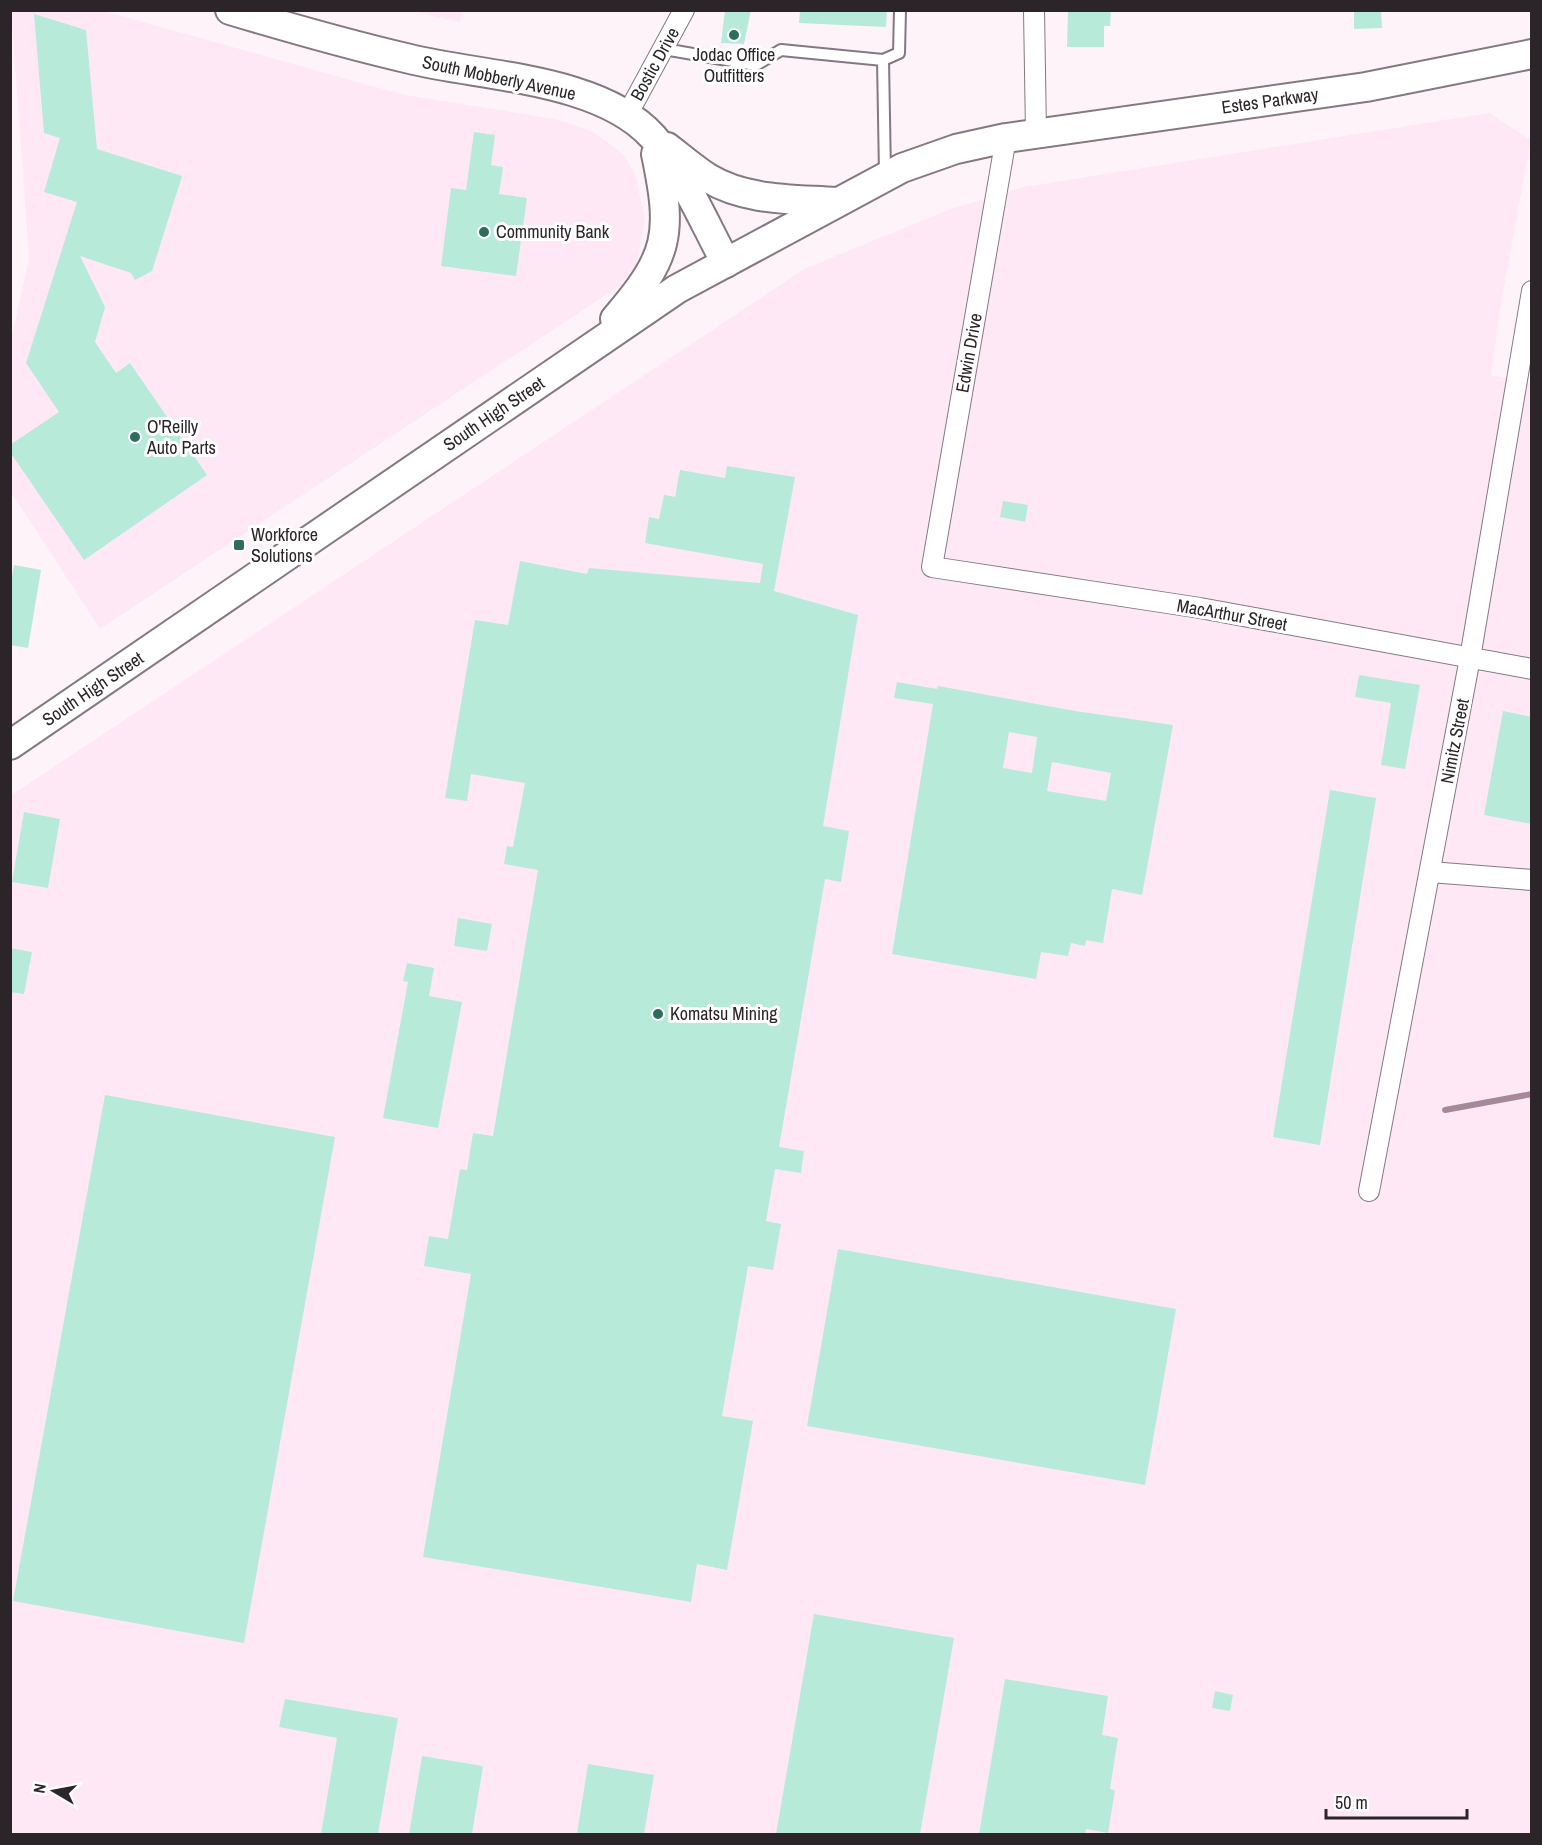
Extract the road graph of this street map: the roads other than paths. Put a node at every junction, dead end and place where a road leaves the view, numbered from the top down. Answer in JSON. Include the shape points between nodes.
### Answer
{"nodes":[{"id":1,"x":230,"y":10,"type":"edge"},
{"id":2,"x":684,"y":10,"type":"edge"},
{"id":3,"x":900,"y":10,"type":"edge"},
{"id":4,"x":1034,"y":10,"type":"edge"},
{"id":5,"x":664,"y":49,"type":"junction"},
{"id":6,"x":1532,"y":54,"type":"edge"},
{"id":7,"x":883,"y":60,"type":"junction"},
{"id":8,"x":626,"y":117,"type":"junction"},
{"id":9,"x":1036,"y":134,"type":"junction"},
{"id":10,"x":653,"y":137,"type":"junction"},
{"id":11,"x":1006,"y":138,"type":"junction"},
{"id":12,"x":885,"y":177,"type":"junction"},
{"id":13,"x":836,"y":202,"type":"junction"},
{"id":14,"x":726,"y":263,"type":"junction"},
{"id":15,"x":1532,"y":291,"type":"edge"},
{"id":16,"x":591,"y":348,"type":"junction"},
{"id":17,"x":932,"y":567,"type":"joint"},
{"id":18,"x":1470,"y":658,"type":"junction"},
{"id":19,"x":1532,"y":669,"type":"edge"},
{"id":20,"x":10,"y":745,"type":"edge"},
{"id":21,"x":1430,"y":872,"type":"junction"},
{"id":22,"x":1532,"y":880,"type":"edge"},
{"id":23,"x":1369,"y":1191,"type":"dead end"}],
"edges":[{"from":1,"to":8,"type":"main road","name":"South Mobberly Avenue","via":[[412,60],[566,89],[599,101]]},
{"from":2,"to":5,"type":"street","name":"Bostic Drive"},
{"from":3,"to":7,"type":"lane","via":[[899,52]]},
{"from":4,"to":9,"type":"street"},
{"from":5,"to":7,"type":"lane","via":[[756,65],[781,50]]},
{"from":5,"to":8,"type":"street","name":"Bostic Drive"},
{"from":6,"to":9,"type":"main road","name":"Estes Parkway","via":[[1366,87]]},
{"from":7,"to":12,"type":"lane"},
{"from":8,"to":10,"type":"main road","name":"South Mobberly Avenue"},
{"from":9,"to":11,"type":"main road","name":"Estes Parkway"},
{"from":10,"to":13,"type":"main road","via":[[708,178],[736,190],[751,195]]},
{"from":10,"to":14,"type":"main road","name":"South Mobberly Avenue"},
{"from":10,"to":16,"type":"main road","via":[[666,205],[666,226],[657,260],[643,287]]},
{"from":11,"to":12,"type":"main road","name":"South High Street","via":[[927,158]]},
{"from":11,"to":17,"type":"street","name":"Edwin Drive"},
{"from":12,"to":13,"type":"main road","name":"South High Street"},
{"from":13,"to":14,"type":"main road","name":"South High Street"},
{"from":14,"to":16,"type":"main road","name":"South High Street","via":[[677,289]]},
{"from":15,"to":18,"type":"street","name":"Nimitz Street"},
{"from":16,"to":20,"type":"main road","name":"South High Street"},
{"from":17,"to":18,"type":"street","name":"MacArthur Street","via":[[1200,608]]},
{"from":18,"to":19,"type":"street","name":"MacArthur Street"},
{"from":18,"to":21,"type":"street","name":"Nimitz Street"},
{"from":21,"to":22,"type":"street"},
{"from":21,"to":23,"type":"street","name":"Nimitz Street"}]}
